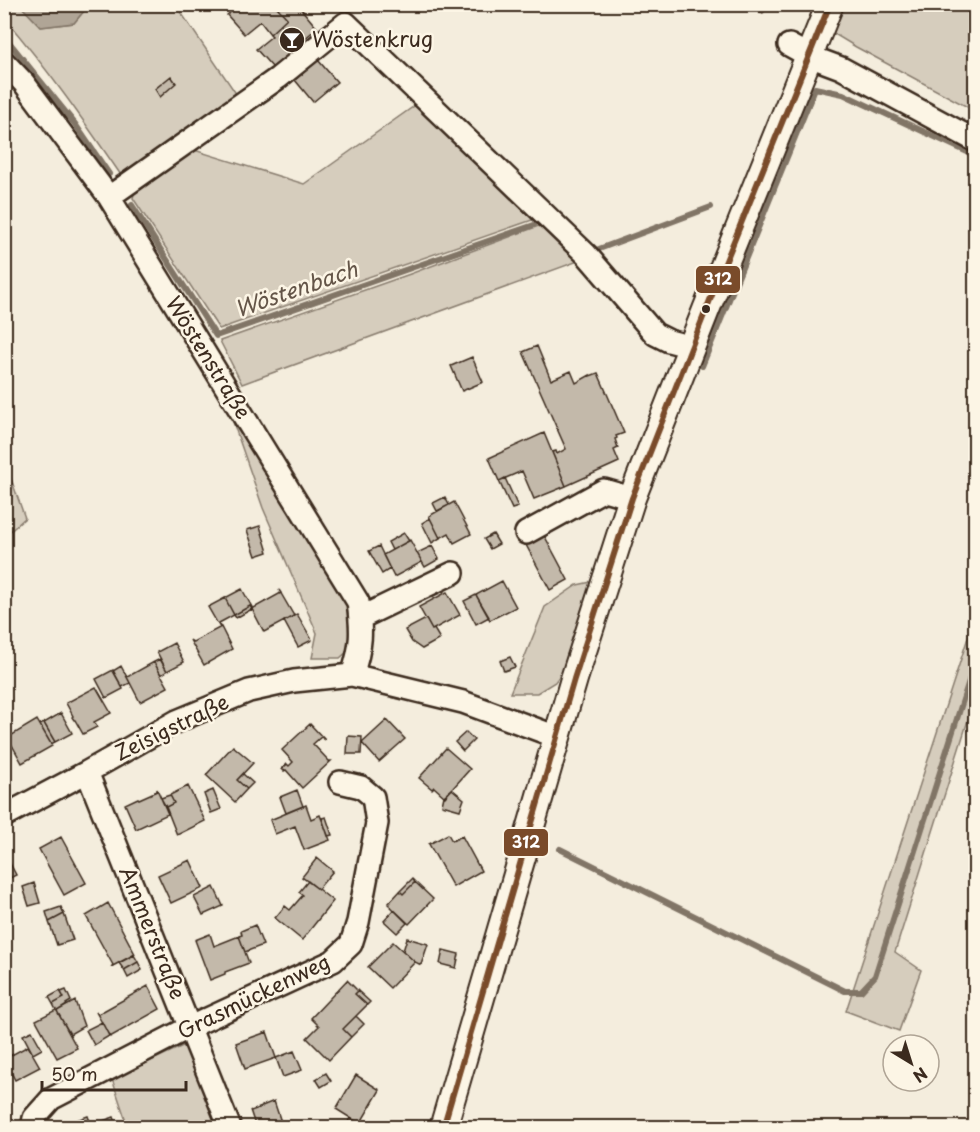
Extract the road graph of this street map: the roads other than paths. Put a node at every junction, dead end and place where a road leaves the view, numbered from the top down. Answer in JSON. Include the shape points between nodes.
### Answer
{"nodes":[{"id":1,"x":830,"y":4,"type":"edge"},
{"id":2,"x":799,"y":50,"type":"junction"},
{"id":3,"x":4,"y":62,"type":"edge"},
{"id":4,"x":975,"y":141,"type":"edge"},
{"id":5,"x":110,"y":197,"type":"junction"},
{"id":6,"x":692,"y":347,"type":"junction"},
{"id":7,"x":632,"y":498,"type":"junction"},
{"id":8,"x":526,"y":532,"type":"dead end"},
{"id":9,"x":453,"y":573,"type":"dead end"},
{"id":10,"x":360,"y":618,"type":"junction"},
{"id":11,"x":352,"y":675,"type":"junction"},
{"id":12,"x":557,"y":737,"type":"junction"},
{"id":13,"x":87,"y":772,"type":"junction"},
{"id":14,"x":340,"y":782,"type":"dead end"},
{"id":15,"x":4,"y":816,"type":"edge"},
{"id":16,"x":190,"y":1027,"type":"junction"},
{"id":17,"x":32,"y":1128,"type":"edge"},
{"id":18,"x":230,"y":1128,"type":"edge"},
{"id":19,"x":443,"y":1128,"type":"edge"}],
"edges":[{"from":1,"to":2,"type":"main road"},
{"from":2,"to":4,"type":"street","via":[[841,68]]},
{"from":2,"to":6,"type":"main road"},
{"from":3,"to":5,"type":"street","name":"Wöstenstraße"},
{"from":5,"to":6,"type":"street","via":[[278,78],[346,23],[586,254],[655,334]]},
{"from":5,"to":10,"type":"street","name":"Wöstenstraße","via":[[358,602]]},
{"from":6,"to":7,"type":"main road"},
{"from":7,"to":8,"type":"street","via":[[604,490]]},
{"from":7,"to":12,"type":"main road"},
{"from":9,"to":10,"type":"street"},
{"from":10,"to":11,"type":"street","name":"Wöstenstraße","via":[[359,655]]},
{"from":11,"to":12,"type":"street","name":"Zeisigstraße","via":[[463,702]]},
{"from":11,"to":13,"type":"street","name":"Zeisigstraße","via":[[249,691],[177,721]]},
{"from":12,"to":19,"type":"main road"},
{"from":13,"to":15,"type":"street","name":"Zeisigstraße"},
{"from":13,"to":16,"type":"street","name":"Ammerstraße"},
{"from":14,"to":16,"type":"street","name":"Grasmückenweg","via":[[361,787],[373,797],[377,823],[351,944],[333,961]]},
{"from":16,"to":17,"type":"street","name":"Grasmückenweg","via":[[51,1099],[34,1118]]},
{"from":16,"to":18,"type":"street","name":"Ammerstraße"}]}
